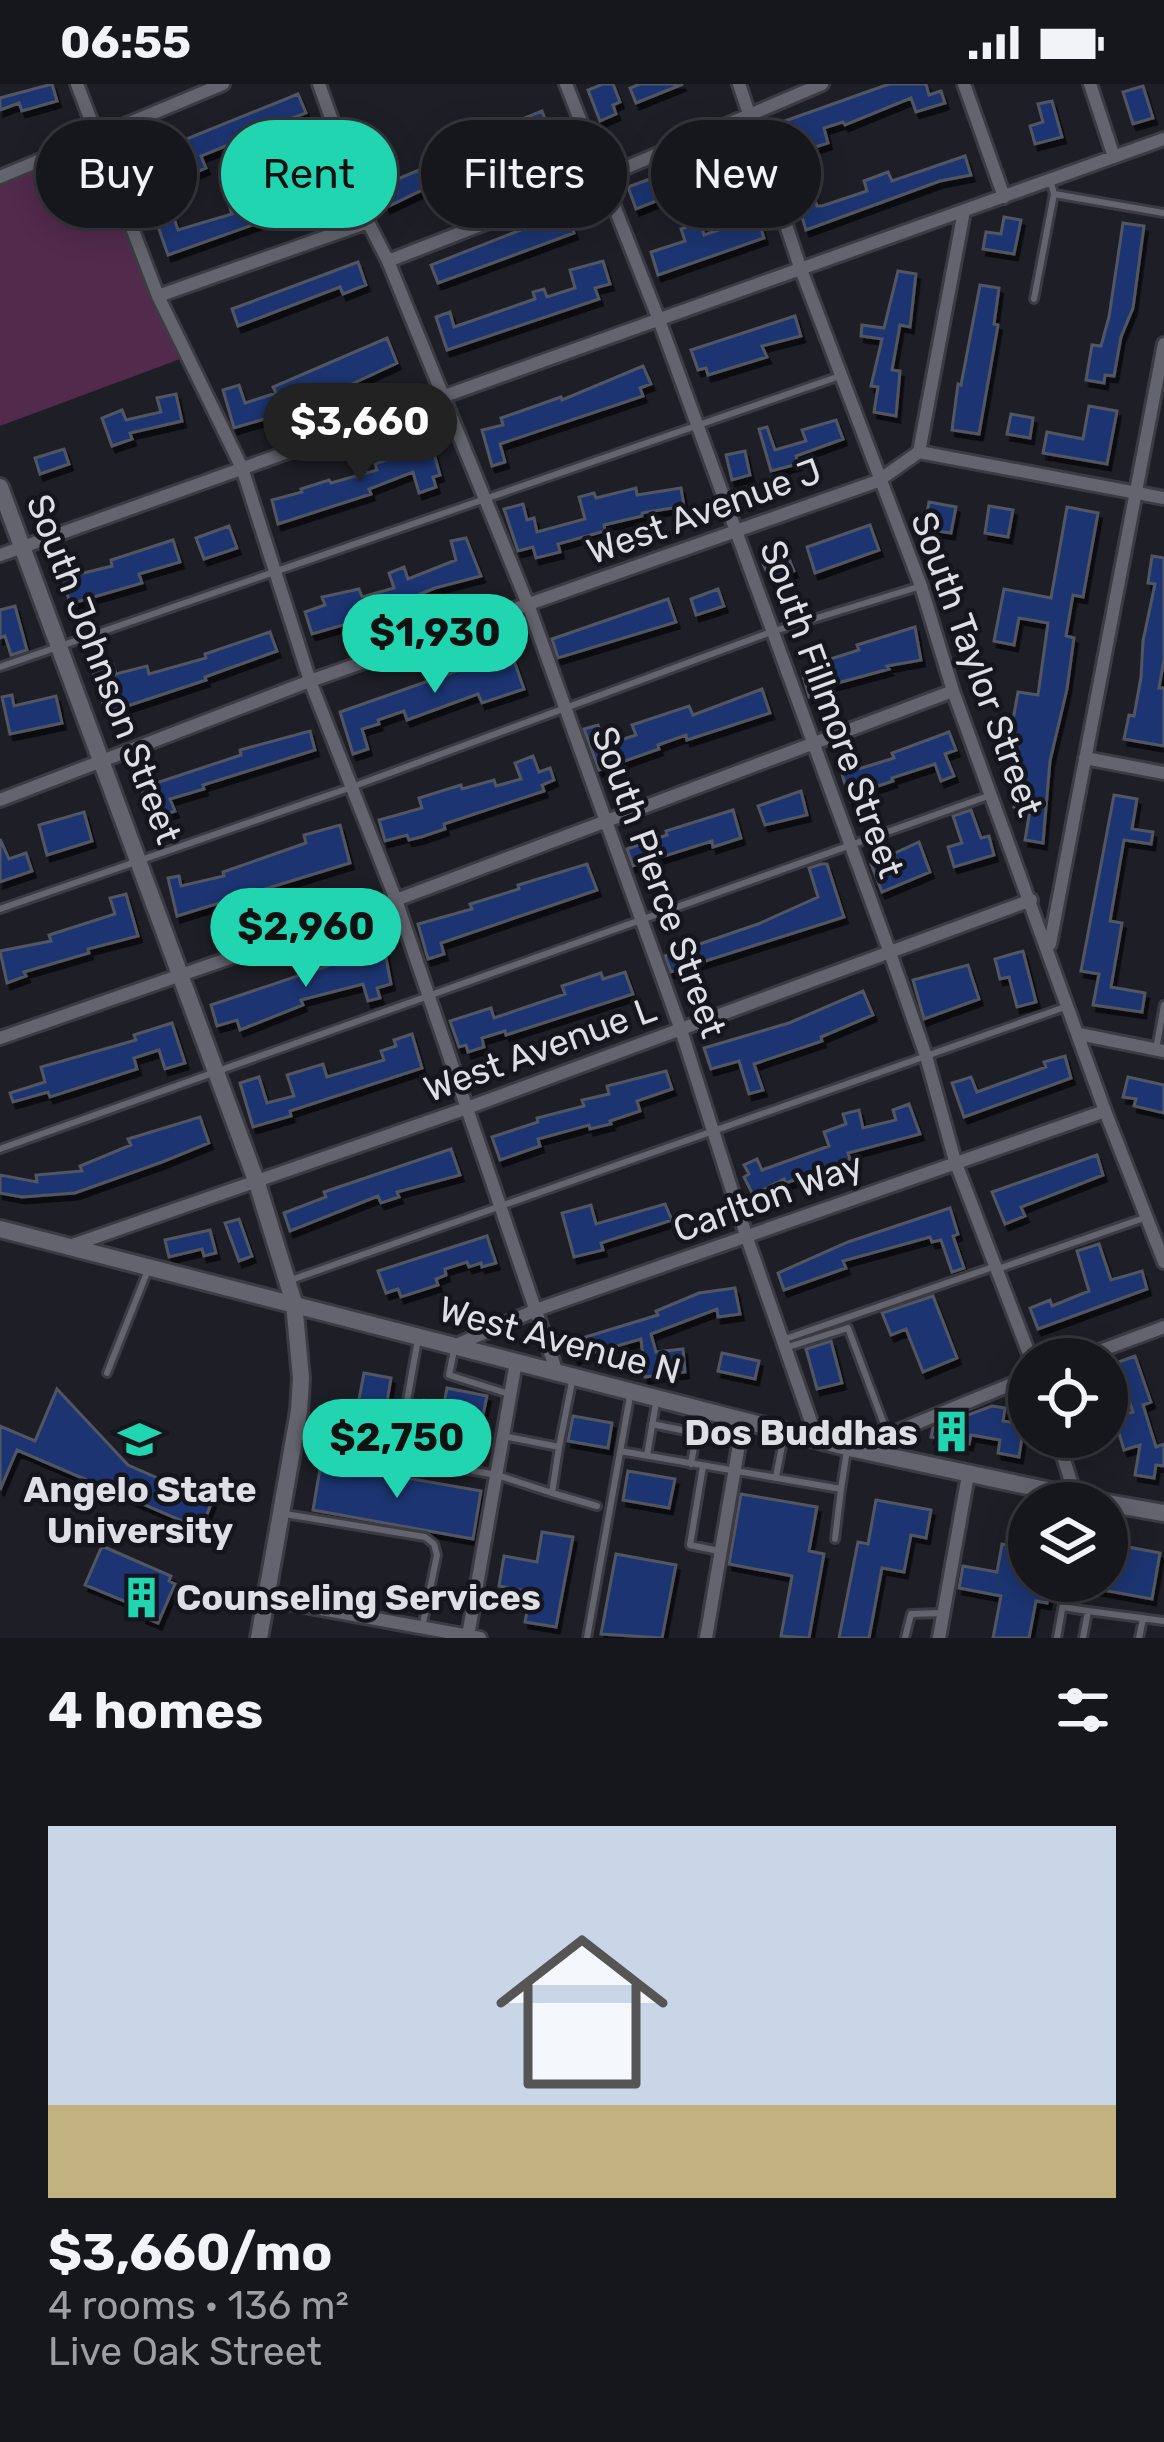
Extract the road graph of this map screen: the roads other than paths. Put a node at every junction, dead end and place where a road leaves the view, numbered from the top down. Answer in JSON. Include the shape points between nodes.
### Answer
{"nodes":[{"id":1,"x":77,"y":84,"type":"edge"},
{"id":2,"x":223,"y":84,"type":"edge"},
{"id":3,"x":319,"y":84,"type":"edge"},
{"id":4,"x":566,"y":84,"type":"edge"},
{"id":5,"x":739,"y":84,"type":"edge"},
{"id":6,"x":822,"y":84,"type":"edge"},
{"id":7,"x":964,"y":84,"type":"edge"},
{"id":8,"x":1090,"y":84,"type":"edge"},
{"id":9,"x":748,"y":112,"type":"junction"},
{"id":10,"x":91,"y":120,"type":"edge"},
{"id":11,"x":138,"y":120,"type":"edge"},
{"id":12,"x":332,"y":120,"type":"edge"},
{"id":13,"x":581,"y":120,"type":"edge"},
{"id":14,"x":1164,"y":139,"type":"edge"},
{"id":15,"x":1114,"y":158,"type":"junction"},
{"id":16,"x":36,"y":162,"type":"edge"},
{"id":17,"x":627,"y":167,"type":"edge"},
{"id":18,"x":0,"y":177,"type":"edge"},
{"id":19,"x":1052,"y":187,"type":"junction"},
{"id":20,"x":1004,"y":197,"type":"junction"},
{"id":21,"x":964,"y":211,"type":"junction"},
{"id":22,"x":1164,"y":213,"type":"edge"},
{"id":23,"x":132,"y":228,"type":"edge"},
{"id":24,"x":351,"y":228,"type":"edge"},
{"id":25,"x":371,"y":228,"type":"edge"},
{"id":26,"x":473,"y":228,"type":"edge"},
{"id":27,"x":624,"y":228,"type":"edge"},
{"id":28,"x":388,"y":261,"type":"junction"},
{"id":29,"x":800,"y":267,"type":"junction"},
{"id":30,"x":158,"y":296,"type":"junction"},
{"id":31,"x":1034,"y":299,"type":"dead end"},
{"id":32,"x":659,"y":320,"type":"junction"},
{"id":33,"x":1164,"y":344,"type":"edge"},
{"id":34,"x":839,"y":376,"type":"junction"},
{"id":35,"x":444,"y":396,"type":"junction"},
{"id":36,"x":698,"y":428,"type":"junction"},
{"id":37,"x":920,"y":452,"type":"junction"},
{"id":38,"x":242,"y":468,"type":"junction"},
{"id":39,"x":878,"y":481,"type":"junction"},
{"id":40,"x":0,"y":487,"type":"edge"},
{"id":41,"x":1134,"y":493,"type":"junction"},
{"id":42,"x":485,"y":498,"type":"junction"},
{"id":43,"x":1164,"y":498,"type":"edge"},
{"id":44,"x":734,"y":530,"type":"junction"},
{"id":45,"x":21,"y":547,"type":"junction"},
{"id":46,"x":0,"y":555,"type":"edge"},
{"id":47,"x":275,"y":572,"type":"junction"},
{"id":48,"x":921,"y":586,"type":"junction"},
{"id":49,"x":529,"y":607,"type":"junction"},
{"id":50,"x":771,"y":632,"type":"junction"},
{"id":51,"x":60,"y":646,"type":"junction"},
{"id":52,"x":0,"y":667,"type":"edge"},
{"id":53,"x":310,"y":681,"type":"junction"},
{"id":54,"x":953,"y":691,"type":"junction"},
{"id":55,"x":565,"y":708,"type":"junction"},
{"id":56,"x":813,"y":747,"type":"junction"},
{"id":57,"x":1085,"y":758,"type":"junction"},
{"id":58,"x":105,"y":762,"type":"junction"},
{"id":59,"x":1164,"y":772,"type":"edge"},
{"id":60,"x":352,"y":788,"type":"junction"},
{"id":61,"x":992,"y":795,"type":"junction"},
{"id":62,"x":0,"y":800,"type":"edge"},
{"id":63,"x":605,"y":822,"type":"junction"},
{"id":64,"x":850,"y":846,"type":"junction"},
{"id":65,"x":140,"y":860,"type":"junction"},
{"id":66,"x":396,"y":900,"type":"junction"},
{"id":67,"x":1031,"y":900,"type":"junction"},
{"id":68,"x":0,"y":909,"type":"edge"},
{"id":69,"x":642,"y":922,"type":"junction"},
{"id":70,"x":1049,"y":950,"type":"junction"},
{"id":71,"x":890,"y":953,"type":"junction"},
{"id":72,"x":183,"y":975,"type":"junction"},
{"id":73,"x":428,"y":995,"type":"junction"},
{"id":74,"x":1164,"y":1005,"type":"edge"},
{"id":75,"x":1069,"y":1006,"type":"junction"},
{"id":76,"x":681,"y":1030,"type":"junction"},
{"id":77,"x":1078,"y":1034,"type":"junction"},
{"id":78,"x":0,"y":1038,"type":"edge"},
{"id":79,"x":1160,"y":1050,"type":"edge"},
{"id":80,"x":926,"y":1056,"type":"junction"},
{"id":81,"x":218,"y":1072,"type":"junction"},
{"id":82,"x":467,"y":1108,"type":"junction"},
{"id":83,"x":1105,"y":1111,"type":"junction"},
{"id":84,"x":715,"y":1131,"type":"junction"},
{"id":85,"x":0,"y":1149,"type":"edge"},
{"id":86,"x":955,"y":1161,"type":"junction"},
{"id":87,"x":257,"y":1183,"type":"junction"},
{"id":88,"x":503,"y":1207,"type":"junction"},
{"id":89,"x":1148,"y":1217,"type":"junction"},
{"id":90,"x":0,"y":1229,"type":"edge"},
{"id":91,"x":747,"y":1238,"type":"junction"},
{"id":92,"x":68,"y":1246,"type":"junction"},
{"id":93,"x":1164,"y":1262,"type":"edge"},
{"id":94,"x":997,"y":1267,"type":"junction"},
{"id":95,"x":149,"y":1268,"type":"junction"},
{"id":96,"x":287,"y":1281,"type":"junction"},
{"id":97,"x":294,"y":1303,"type":"junction"},
{"id":98,"x":536,"y":1310,"type":"junction"},
{"id":99,"x":1164,"y":1327,"type":"edge"},
{"id":100,"x":418,"y":1337,"type":"junction"},
{"id":101,"x":1023,"y":1338,"type":"edge"},
{"id":102,"x":1128,"y":1340,"type":"edge"},
{"id":103,"x":786,"y":1343,"type":"junction"},
{"id":104,"x":454,"y":1346,"type":"junction"},
{"id":105,"x":516,"y":1362,"type":"junction"},
{"id":106,"x":107,"y":1373,"type":"dead end"},
{"id":107,"x":565,"y":1375,"type":"junction"},
{"id":108,"x":1008,"y":1386,"type":"edge"},
{"id":109,"x":630,"y":1392,"type":"junction"},
{"id":110,"x":511,"y":1394,"type":"junction"},
{"id":111,"x":657,"y":1399,"type":"junction"},
{"id":112,"x":700,"y":1410,"type":"junction"},
{"id":113,"x":743,"y":1421,"type":"junction"},
{"id":114,"x":652,"y":1424,"type":"junction"},
{"id":115,"x":785,"y":1431,"type":"junction"},
{"id":116,"x":697,"y":1433,"type":"junction"},
{"id":117,"x":888,"y":1435,"type":"junction"},
{"id":118,"x":503,"y":1436,"type":"junction"},
{"id":119,"x":817,"y":1439,"type":"junction"},
{"id":120,"x":334,"y":1445,"type":"dead end"},
{"id":121,"x":559,"y":1447,"type":"junction"},
{"id":122,"x":851,"y":1448,"type":"junction"},
{"id":123,"x":620,"y":1451,"type":"junction"},
{"id":124,"x":646,"y":1456,"type":"junction"},
{"id":125,"x":397,"y":1457,"type":"junction"},
{"id":126,"x":692,"y":1464,"type":"junction"},
{"id":127,"x":703,"y":1466,"type":"junction"},
{"id":128,"x":736,"y":1472,"type":"junction"},
{"id":129,"x":497,"y":1475,"type":"junction"},
{"id":130,"x":968,"y":1475,"type":"junction"},
{"id":131,"x":776,"y":1477,"type":"junction"},
{"id":132,"x":1008,"y":1484,"type":"edge"},
{"id":133,"x":841,"y":1490,"type":"junction"},
{"id":134,"x":552,"y":1493,"type":"junction"},
{"id":135,"x":597,"y":1506,"type":"dead end"},
{"id":136,"x":1128,"y":1507,"type":"edge"},
{"id":137,"x":1164,"y":1513,"type":"edge"},
{"id":138,"x":282,"y":1514,"type":"junction"},
{"id":139,"x":835,"y":1539,"type":"dead end"},
{"id":140,"x":721,"y":1551,"type":"junction"},
{"id":141,"x":266,"y":1599,"type":"junction"},
{"id":142,"x":1064,"y":1602,"type":"edge"},
{"id":143,"x":1063,"y":1606,"type":"junction"},
{"id":144,"x":1088,"y":1611,"type":"junction"},
{"id":145,"x":943,"y":1613,"type":"junction"},
{"id":146,"x":1143,"y":1619,"type":"junction"},
{"id":147,"x":1164,"y":1621,"type":"edge"},
{"id":148,"x":422,"y":1628,"type":"junction"},
{"id":149,"x":474,"y":1637,"type":"edge"},
{"id":150,"x":260,"y":1638,"type":"edge"},
{"id":151,"x":587,"y":1638,"type":"edge"},
{"id":152,"x":706,"y":1638,"type":"edge"},
{"id":153,"x":905,"y":1638,"type":"edge"},
{"id":154,"x":939,"y":1638,"type":"edge"},
{"id":155,"x":1057,"y":1638,"type":"edge"},
{"id":156,"x":1084,"y":1638,"type":"edge"},
{"id":157,"x":1139,"y":1638,"type":"edge"}],
"edges":[{"from":1,"to":10,"type":"street"},
{"from":2,"to":11,"type":"street"},
{"from":3,"to":12,"type":"street","name":"South Pierce Street"},
{"from":4,"to":13,"type":"street","name":"South Fillmore Street"},
{"from":5,"to":9,"type":"street","name":"South Taylor Street"},
{"from":6,"to":9,"type":"street"},
{"from":7,"to":20,"type":"street"},
{"from":8,"to":15,"type":"street"},
{"from":9,"to":17,"type":"street"},
{"from":9,"to":29,"type":"street","name":"South Taylor Street"},
{"from":14,"to":15,"type":"street"},
{"from":15,"to":19,"type":"street"},
{"from":16,"to":18,"type":"street"},
{"from":19,"to":20,"type":"street"},
{"from":19,"to":22,"type":"lane"},
{"from":19,"to":31,"type":"lane"},
{"from":20,"to":21,"type":"street"},
{"from":21,"to":29,"type":"street"},
{"from":21,"to":37,"type":"street"},
{"from":23,"to":30,"type":"street"},
{"from":24,"to":30,"type":"street"},
{"from":25,"to":28,"type":"street","name":"South Pierce Street"},
{"from":26,"to":28,"type":"street"},
{"from":27,"to":32,"type":"street","name":"South Fillmore Street"},
{"from":28,"to":35,"type":"street","name":"South Pierce Street"},
{"from":29,"to":32,"type":"street"},
{"from":29,"to":34,"type":"street","name":"South Taylor Street"},
{"from":30,"to":38,"type":"street"},
{"from":32,"to":35,"type":"street"},
{"from":32,"to":36,"type":"street","name":"South Fillmore Street"},
{"from":33,"to":41,"type":"street"},
{"from":34,"to":36,"type":"lane"},
{"from":34,"to":39,"type":"street","name":"South Taylor Street"},
{"from":35,"to":38,"type":"street"},
{"from":35,"to":42,"type":"street","name":"South Pierce Street"},
{"from":36,"to":42,"type":"lane"},
{"from":36,"to":44,"type":"street","name":"South Fillmore Street"},
{"from":37,"to":39,"type":"street","name":"West Avenue J"},
{"from":37,"to":41,"type":"street"},
{"from":38,"to":45,"type":"street"},
{"from":38,"to":47,"type":"street"},
{"from":39,"to":44,"type":"street","name":"West Avenue J"},
{"from":39,"to":48,"type":"street","name":"South Taylor Street"},
{"from":40,"to":45,"type":"main road","name":"South Johnson Street"},
{"from":41,"to":43,"type":"street"},
{"from":41,"to":57,"type":"street"},
{"from":42,"to":47,"type":"lane"},
{"from":42,"to":49,"type":"street","name":"South Pierce Street"},
{"from":44,"to":49,"type":"street","name":"West Avenue J"},
{"from":44,"to":50,"type":"street","name":"South Fillmore Street"},
{"from":45,"to":46,"type":"street"},
{"from":45,"to":51,"type":"main road","name":"South Johnson Street"},
{"from":47,"to":51,"type":"lane"},
{"from":47,"to":53,"type":"street"},
{"from":48,"to":50,"type":"lane"},
{"from":48,"to":54,"type":"street","name":"South Taylor Street"},
{"from":49,"to":53,"type":"street","name":"West Avenue J"},
{"from":49,"to":55,"type":"street","name":"South Pierce Street"},
{"from":50,"to":55,"type":"lane"},
{"from":50,"to":56,"type":"street","name":"South Fillmore Street"},
{"from":51,"to":52,"type":"lane"},
{"from":51,"to":58,"type":"main road","name":"South Johnson Street"},
{"from":53,"to":58,"type":"street","name":"West Avenue J"},
{"from":53,"to":60,"type":"street"},
{"from":54,"to":56,"type":"street"},
{"from":54,"to":61,"type":"street","name":"South Taylor Street"},
{"from":55,"to":60,"type":"lane"},
{"from":55,"to":63,"type":"street","name":"South Pierce Street"},
{"from":56,"to":63,"type":"street"},
{"from":56,"to":64,"type":"street","name":"South Fillmore Street"},
{"from":57,"to":59,"type":"street"},
{"from":57,"to":70,"type":"street"},
{"from":58,"to":62,"type":"street","name":"West Avenue J"},
{"from":58,"to":65,"type":"main road","name":"South Johnson Street"},
{"from":60,"to":65,"type":"lane"},
{"from":60,"to":66,"type":"street"},
{"from":61,"to":64,"type":"lane"},
{"from":61,"to":67,"type":"street","name":"South Taylor Street"},
{"from":63,"to":66,"type":"street"},
{"from":63,"to":69,"type":"street","name":"South Pierce Street"},
{"from":64,"to":69,"type":"lane"},
{"from":64,"to":71,"type":"street","name":"South Fillmore Street"},
{"from":65,"to":68,"type":"lane"},
{"from":65,"to":72,"type":"main road","name":"South Johnson Street"},
{"from":66,"to":72,"type":"street"},
{"from":66,"to":73,"type":"street"},
{"from":67,"to":70,"type":"street","name":"South Taylor Street"},
{"from":67,"to":71,"type":"street","name":"West Avenue L"},
{"from":69,"to":73,"type":"lane"},
{"from":69,"to":76,"type":"street","name":"South Pierce Street"},
{"from":70,"to":75,"type":"street","name":"South Taylor Street"},
{"from":71,"to":76,"type":"street","name":"West Avenue L"},
{"from":71,"to":80,"type":"street","name":"South Fillmore Street"},
{"from":72,"to":78,"type":"street"},
{"from":72,"to":81,"type":"main road","name":"South Johnson Street"},
{"from":73,"to":81,"type":"lane"},
{"from":73,"to":82,"type":"street"},
{"from":74,"to":79,"type":"lane"},
{"from":75,"to":77,"type":"street","name":"South Taylor Street"},
{"from":75,"to":80,"type":"lane"},
{"from":76,"to":82,"type":"street","name":"West Avenue L"},
{"from":76,"to":84,"type":"street","name":"South Pierce Street"},
{"from":77,"to":79,"type":"street"},
{"from":77,"to":83,"type":"street","name":"South Taylor Street"},
{"from":80,"to":84,"type":"lane"},
{"from":80,"to":86,"type":"street","name":"South Fillmore Street"},
{"from":81,"to":85,"type":"lane"},
{"from":81,"to":87,"type":"main road","name":"South Johnson Street"},
{"from":82,"to":87,"type":"street","name":"West Avenue L"},
{"from":82,"to":88,"type":"street"},
{"from":83,"to":86,"type":"street","name":"Carlton Way"},
{"from":83,"to":89,"type":"street","name":"South Taylor Street"},
{"from":84,"to":88,"type":"lane"},
{"from":84,"to":91,"type":"street","name":"South Pierce Street"},
{"from":86,"to":91,"type":"street","name":"Carlton Way"},
{"from":86,"to":94,"type":"street","name":"South Fillmore Street"},
{"from":87,"to":92,"type":"street","name":"West Avenue L"},
{"from":87,"to":96,"type":"main road","name":"South Johnson Street"},
{"from":88,"to":96,"type":"lane"},
{"from":88,"to":98,"type":"street"},
{"from":89,"to":93,"type":"street","name":"South Taylor Street"},
{"from":89,"to":94,"type":"lane"},
{"from":90,"to":92,"type":"main road","name":"West Avenue N"},
{"from":91,"to":98,"type":"street","name":"Carlton Way"},
{"from":91,"to":103,"type":"street","name":"South Pierce Street"},
{"from":92,"to":95,"type":"main road","name":"West Avenue N"},
{"from":94,"to":101,"type":"street","name":"South Fillmore Street"},
{"from":94,"to":103,"type":"lane"},
{"from":95,"to":97,"type":"main road","name":"West Avenue N"},
{"from":95,"to":106,"type":"lane"},
{"from":96,"to":97,"type":"main road","name":"South Johnson Street"},
{"from":97,"to":100,"type":"main road","name":"West Avenue N"},
{"from":97,"to":138,"type":"main road","name":"South Johnson Street","via":[[301,1378]]},
{"from":98,"to":104,"type":"street","name":"Carlton Way"},
{"from":98,"to":107,"type":"street"},
{"from":99,"to":102,"type":"street"},
{"from":100,"to":104,"type":"main road","name":"West Avenue N"},
{"from":100,"to":125,"type":"lane"},
{"from":103,"to":117,"type":"lane","via":[[848,1328]]},
{"from":103,"to":119,"type":"street","name":"South Pierce Street"},
{"from":104,"to":105,"type":"main road","name":"West Avenue N"},
{"from":104,"to":110,"type":"lane","via":[[449,1375]]},
{"from":105,"to":107,"type":"main road","name":"West Avenue N"},
{"from":105,"to":110,"type":"street"},
{"from":107,"to":109,"type":"main road","name":"West Avenue N"},
{"from":107,"to":121,"type":"lane"},
{"from":108,"to":117,"type":"street"},
{"from":109,"to":111,"type":"main road","name":"West Avenue N"},
{"from":109,"to":123,"type":"lane"},
{"from":110,"to":118,"type":"street"},
{"from":111,"to":112,"type":"main road","name":"West Avenue N"},
{"from":111,"to":114,"type":"lane"},
{"from":112,"to":113,"type":"main road","name":"West Avenue N"},
{"from":112,"to":116,"type":"lane"},
{"from":113,"to":115,"type":"main road","name":"West Avenue N"},
{"from":113,"to":128,"type":"street"},
{"from":114,"to":116,"type":"lane"},
{"from":114,"to":124,"type":"lane"},
{"from":115,"to":119,"type":"main road","name":"West Avenue N"},
{"from":115,"to":131,"type":"lane"},
{"from":116,"to":126,"type":"lane"},
{"from":117,"to":122,"type":"street"},
{"from":118,"to":121,"type":"lane"},
{"from":118,"to":129,"type":"street"},
{"from":119,"to":122,"type":"main road","name":"West Avenue N"},
{"from":120,"to":125,"type":"lane"},
{"from":121,"to":134,"type":"lane"},
{"from":122,"to":130,"type":"main road","name":"West Avenue N"},
{"from":122,"to":133,"type":"lane"},
{"from":123,"to":124,"type":"lane"},
{"from":123,"to":151,"type":"lane"},
{"from":124,"to":126,"type":"lane"},
{"from":125,"to":129,"type":"lane"},
{"from":126,"to":127,"type":"lane"},
{"from":127,"to":128,"type":"lane"},
{"from":127,"to":140,"type":"lane","via":[[690,1545]]},
{"from":128,"to":131,"type":"lane"},
{"from":128,"to":140,"type":"street"},
{"from":129,"to":134,"type":"lane"},
{"from":129,"to":149,"type":"street"},
{"from":130,"to":132,"type":"main road","name":"West Avenue N"},
{"from":130,"to":145,"type":"street"},
{"from":131,"to":133,"type":"lane"},
{"from":133,"to":139,"type":"lane"},
{"from":134,"to":135,"type":"lane"},
{"from":136,"to":137,"type":"main road","name":"West Avenue N"},
{"from":138,"to":141,"type":"main road","name":"South Johnson Street"},
{"from":138,"to":148,"type":"lane","via":[[434,1544]]},
{"from":140,"to":152,"type":"street"},
{"from":141,"to":148,"type":"street"},
{"from":141,"to":150,"type":"main road","name":"South Johnson Street"},
{"from":142,"to":143,"type":"lane"},
{"from":143,"to":144,"type":"lane"},
{"from":143,"to":155,"type":"lane"},
{"from":144,"to":146,"type":"lane"},
{"from":144,"to":156,"type":"lane"},
{"from":145,"to":153,"type":"lane","via":[[911,1615]]},
{"from":145,"to":154,"type":"street"},
{"from":146,"to":147,"type":"lane"},
{"from":146,"to":157,"type":"lane"},
{"from":148,"to":149,"type":"street"}]}
